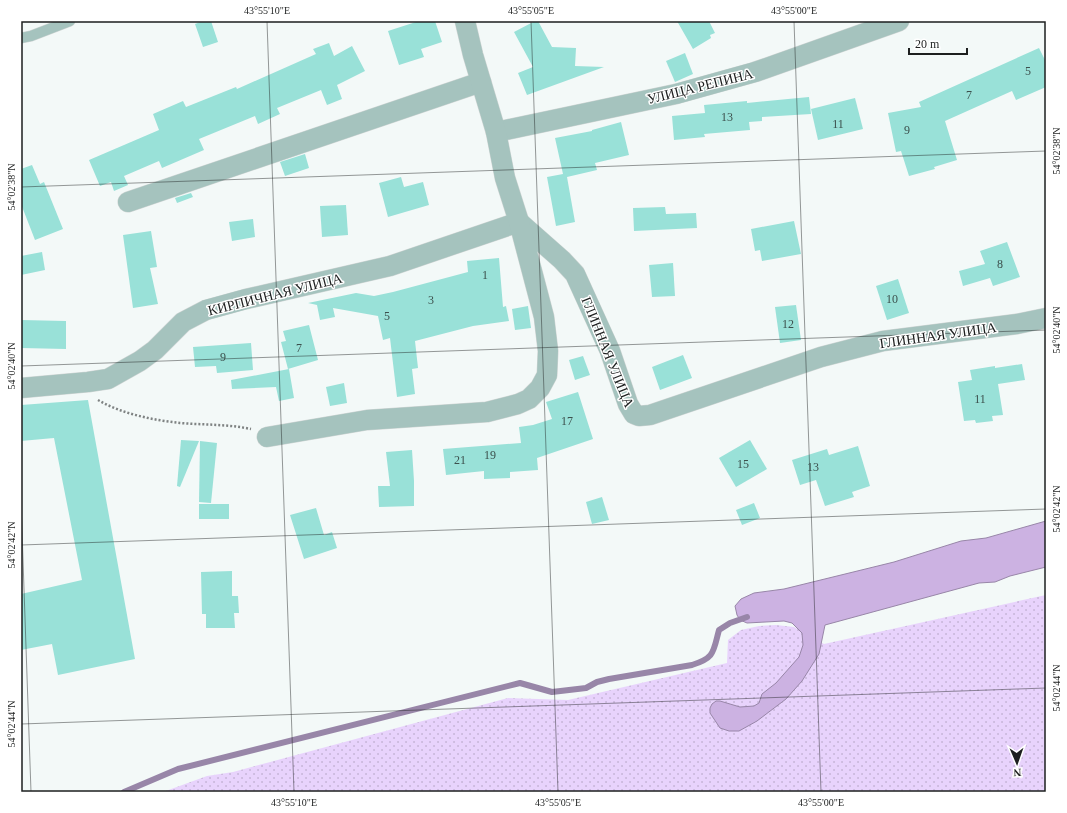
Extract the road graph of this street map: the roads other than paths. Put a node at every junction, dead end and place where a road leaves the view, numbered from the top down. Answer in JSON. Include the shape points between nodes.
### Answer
{"nodes":[{"id":1,"x":70,"y":21,"type":"edge"},
{"id":2,"x":465,"y":21,"type":"edge"},
{"id":3,"x":899,"y":21,"type":"edge"},
{"id":4,"x":21,"y":38,"type":"edge"},
{"id":5,"x":481,"y":82,"type":"junction"},
{"id":6,"x":496,"y":132,"type":"junction"},
{"id":7,"x":128,"y":202,"type":"dead end"},
{"id":8,"x":519,"y":222,"type":"junction"},
{"id":9,"x":1046,"y":318,"type":"edge"},
{"id":10,"x":21,"y":388,"type":"edge"},
{"id":11,"x":268,"y":437,"type":"road end"}],
"edges":[{"from":1,"to":4,"type":"lane"},
{"from":2,"to":5,"type":"street"},
{"from":3,"to":6,"type":"street","name":"УЛИЦА РЕПИНА","via":[[755,72],[676,94]]},
{"from":5,"to":6,"type":"street"},
{"from":5,"to":7,"type":"street"},
{"from":6,"to":8,"type":"street","via":[[505,178]]},
{"from":8,"to":9,"type":"street","name":"ГЛИННАЯ УЛИЦА","via":[[575,274],[610,350],[628,404],[634,414],[639,416],[650,416],[821,357],[883,341]]},
{"from":8,"to":10,"type":"street","name":"КИРПИЧНАЯ УЛИЦА","via":[[390,266],[206,310],[183,322],[140,362],[108,379]]},
{"from":8,"to":11,"type":"street","via":[[544,317],[548,351],[547,375],[540,388],[529,399],[487,412],[367,420]]}]}
